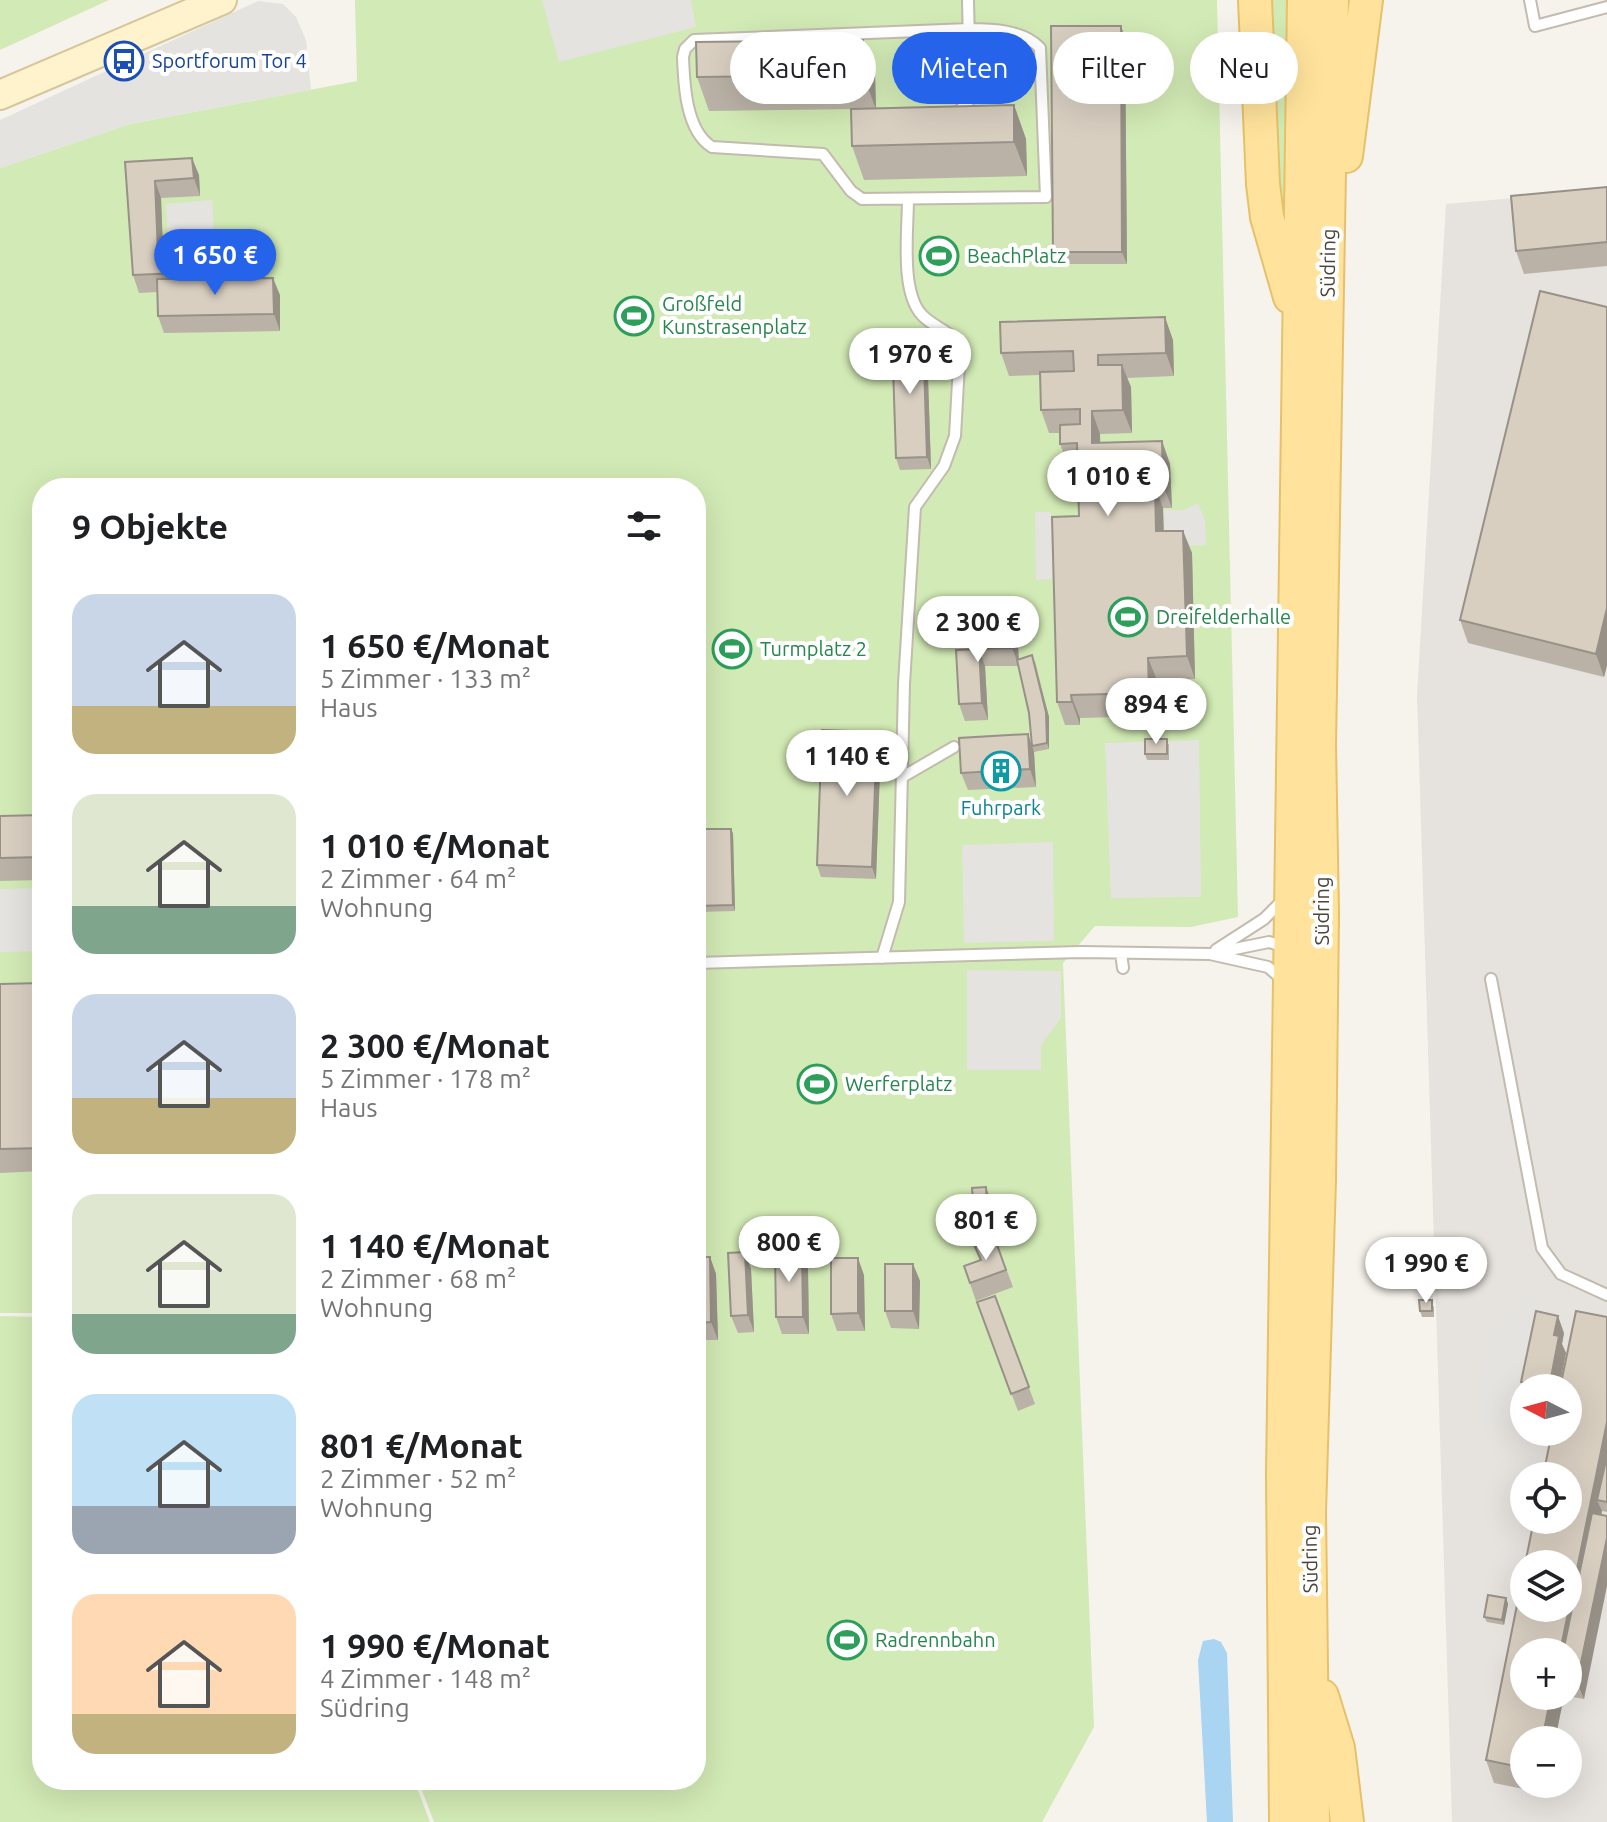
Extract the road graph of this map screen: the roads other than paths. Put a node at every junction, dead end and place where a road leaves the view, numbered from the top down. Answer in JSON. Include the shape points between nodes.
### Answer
{"nodes":[{"id":1,"x":222,"y":0,"type":"edge"},
{"id":2,"x":968,"y":0,"type":"edge"},
{"id":3,"x":1255,"y":0,"type":"edge"},
{"id":4,"x":1304,"y":0,"type":"edge"},
{"id":5,"x":1332,"y":0,"type":"edge"},
{"id":6,"x":1366,"y":0,"type":"edge"},
{"id":7,"x":1530,"y":0,"type":"edge"},
{"id":8,"x":1607,"y":7,"type":"edge"},
{"id":9,"x":969,"y":29,"type":"junction"},
{"id":10,"x":0,"y":95,"type":"edge"},
{"id":11,"x":945,"y":120,"type":"edge"},
{"id":12,"x":908,"y":199,"type":"junction"},
{"id":13,"x":1329,"y":245,"type":"junction"},
{"id":14,"x":1299,"y":337,"type":"junction"},
{"id":15,"x":954,"y":747,"type":"dead end"},
{"id":16,"x":904,"y":776,"type":"junction"},
{"id":17,"x":1292,"y":889,"type":"junction"},
{"id":18,"x":1121,"y":953,"type":"junction"},
{"id":19,"x":1210,"y":954,"type":"junction"},
{"id":20,"x":882,"y":958,"type":"junction"},
{"id":21,"x":706,"y":963,"type":"edge"},
{"id":22,"x":1123,"y":968,"type":"dead end"},
{"id":23,"x":1302,"y":968,"type":"junction"},
{"id":24,"x":1491,"y":979,"type":"dead end"},
{"id":25,"x":1607,"y":1295,"type":"edge"},
{"id":26,"x":1311,"y":1654,"type":"junction"},
{"id":27,"x":1286,"y":1822,"type":"edge"},
{"id":28,"x":1313,"y":1822,"type":"edge"},
{"id":29,"x":1347,"y":1822,"type":"edge"}],
"edges":[{"from":1,"to":10,"type":"main road"},
{"from":2,"to":9,"type":"lane"},
{"from":3,"to":14,"type":"main road","via":[[1267,217]]},
{"from":4,"to":14,"type":"main road","name":"Südring"},
{"from":5,"to":13,"type":"main road","name":"Südring"},
{"from":6,"to":13,"type":"main road","via":[[1352,124]]},
{"from":7,"to":8,"type":"lane","via":[[1535,26]]},
{"from":9,"to":11,"type":"lane","via":[[968,102]]},
{"from":9,"to":12,"type":"lane","via":[[998,30],[1040,48],[1046,197]]},
{"from":9,"to":12,"type":"lane","via":[[701,38],[685,49],[683,68],[693,122],[704,142],[725,150],[814,151],[831,160],[855,196]]},
{"from":12,"to":16,"type":"lane","via":[[910,299],[924,318],[960,346],[955,436],[944,466],[915,507]]},
{"from":13,"to":23,"type":"main road","name":"Südring","via":[[1319,745]]},
{"from":14,"to":17,"type":"main road","name":"Südring"},
{"from":15,"to":16,"type":"lane"},
{"from":16,"to":20,"type":"lane","via":[[899,902]]},
{"from":17,"to":19,"type":"lane","via":[[1264,919]]},
{"from":17,"to":23,"type":"main road","name":"Südring"},
{"from":18,"to":19,"type":"lane"},
{"from":18,"to":20,"type":"lane"},
{"from":18,"to":22,"type":"lane"},
{"from":19,"to":23,"type":"lane","via":[[1268,967]]},
{"from":19,"to":23,"type":"lane","via":[[1269,942]]},
{"from":20,"to":21,"type":"lane"},
{"from":23,"to":26,"type":"main road","name":"Südring"},
{"from":23,"to":27,"type":"main road","name":"Südring","via":[[1283,1474]]},
{"from":24,"to":25,"type":"lane","via":[[1542,1248],[1561,1274]]},
{"from":26,"to":28,"type":"main road","name":"Südring"},
{"from":26,"to":29,"type":"main road","via":[[1338,1748]]}]}
